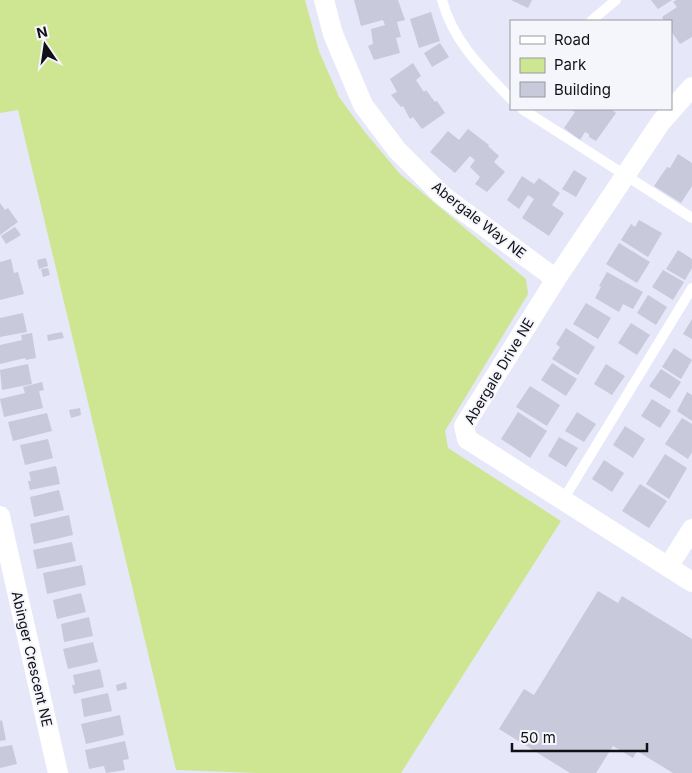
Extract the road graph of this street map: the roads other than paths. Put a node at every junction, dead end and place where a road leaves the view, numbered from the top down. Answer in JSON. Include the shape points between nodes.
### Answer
{"nodes":[{"id":1,"x":324,"y":0,"type":"edge"},
{"id":2,"x":442,"y":0,"type":"edge"},
{"id":3,"x":616,"y":0,"type":"edge"},
{"id":4,"x":592,"y":20,"type":"edge"},
{"id":5,"x":692,"y":87,"type":"edge"},
{"id":6,"x":510,"y":98,"type":"edge"},
{"id":7,"x":524,"y":110,"type":"edge"},
{"id":8,"x":672,"y":110,"type":"edge"},
{"id":9,"x":672,"y":110,"type":"edge"},
{"id":10,"x":624,"y":176,"type":"junction"},
{"id":11,"x":692,"y":218,"type":"edge"},
{"id":12,"x":556,"y":279,"type":"junction"},
{"id":13,"x":692,"y":288,"type":"edge"},
{"id":14,"x":563,"y":500,"type":"junction"},
{"id":15,"x":0,"y":516,"type":"edge"},
{"id":16,"x":692,"y":528,"type":"edge"},
{"id":17,"x":668,"y":567,"type":"junction"},
{"id":18,"x":692,"y":582,"type":"edge"},
{"id":19,"x":58,"y":773,"type":"edge"}],
"edges":[{"from":1,"to":12,"type":"street","name":"Abergale Way NE","via":[[333,34],[363,105],[397,150],[443,196]]},
{"from":2,"to":6,"type":"lane","via":[[446,15],[470,56]]},
{"from":3,"to":4,"type":"lane"},
{"from":5,"to":9,"type":"street","name":"Abergale Drive NE"},
{"from":7,"to":10,"type":"lane"},
{"from":8,"to":10,"type":"street","name":"Abergale Drive NE"},
{"from":10,"to":11,"type":"lane"},
{"from":10,"to":12,"type":"street","name":"Abergale Drive NE"},
{"from":12,"to":14,"type":"street","name":"Abergale Drive NE","via":[[464,426],[467,439]]},
{"from":13,"to":14,"type":"lane"},
{"from":14,"to":17,"type":"street","name":"Abergale Drive NE"},
{"from":15,"to":19,"type":"street","name":"Abinger Crescent NE"},
{"from":16,"to":17,"type":"street"},
{"from":17,"to":18,"type":"street","name":"Abergale Drive NE"}]}
